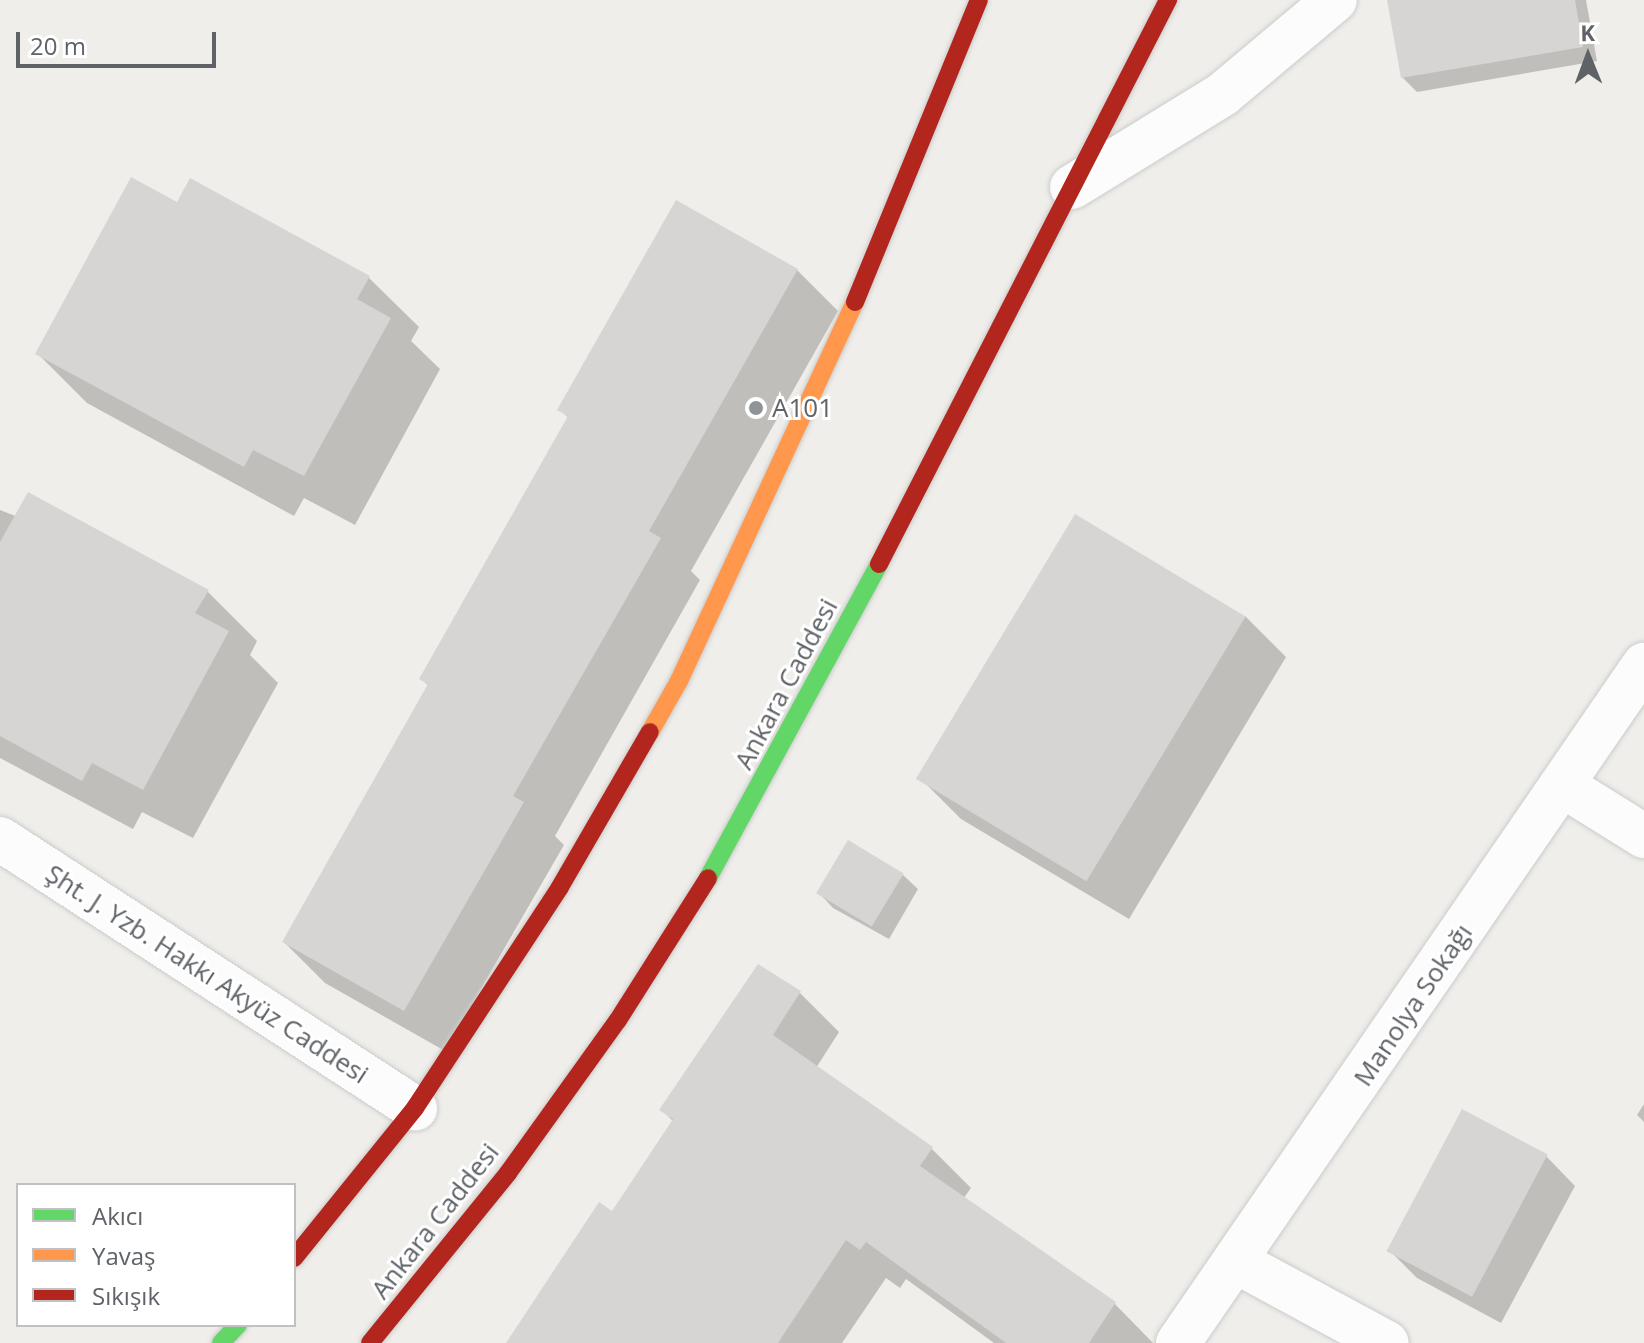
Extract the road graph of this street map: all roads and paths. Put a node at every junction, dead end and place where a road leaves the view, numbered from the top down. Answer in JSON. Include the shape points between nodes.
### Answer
{"nodes":[{"id":1,"x":979,"y":0,"type":"edge"},
{"id":2,"x":1168,"y":0,"type":"edge"},
{"id":3,"x":1335,"y":0,"type":"edge"},
{"id":4,"x":1072,"y":187,"type":"junction"},
{"id":5,"x":1644,"y":665,"type":"edge"},
{"id":6,"x":1562,"y":785,"type":"junction"},
{"id":7,"x":1644,"y":836,"type":"edge"},
{"id":8,"x":0,"y":839,"type":"edge"},
{"id":9,"x":415,"y":1108,"type":"junction"},
{"id":10,"x":296,"y":1256,"type":"edge"},
{"id":11,"x":1237,"y":1262,"type":"junction"},
{"id":12,"x":236,"y":1327,"type":"edge"},
{"id":13,"x":221,"y":1343,"type":"edge"},
{"id":14,"x":370,"y":1343,"type":"edge"},
{"id":15,"x":1178,"y":1343,"type":"edge"},
{"id":16,"x":1387,"y":1343,"type":"edge"}],
"edges":[{"from":1,"to":9,"type":"main road","via":[[876,256],[679,681],[560,887]]},
{"from":2,"to":4,"type":"main road","name":"Ankara Caddesi"},
{"from":3,"to":4,"type":"street","via":[[1223,94]]},
{"from":4,"to":14,"type":"main road","name":"Ankara Caddesi","via":[[868,586],[693,904],[508,1173]]},
{"from":5,"to":6,"type":"street","name":"Manolya Sokağı"},
{"from":6,"to":7,"type":"street"},
{"from":6,"to":11,"type":"street","name":"Manolya Sokağı"},
{"from":8,"to":9,"type":"street","name":"Şht. J. Yzb. Hakkı Akyüz Caddesi"},
{"from":9,"to":10,"type":"main road"},
{"from":11,"to":15,"type":"street","name":"Manolya Sokağı"},
{"from":11,"to":16,"type":"street"},
{"from":12,"to":13,"type":"main road"}]}
